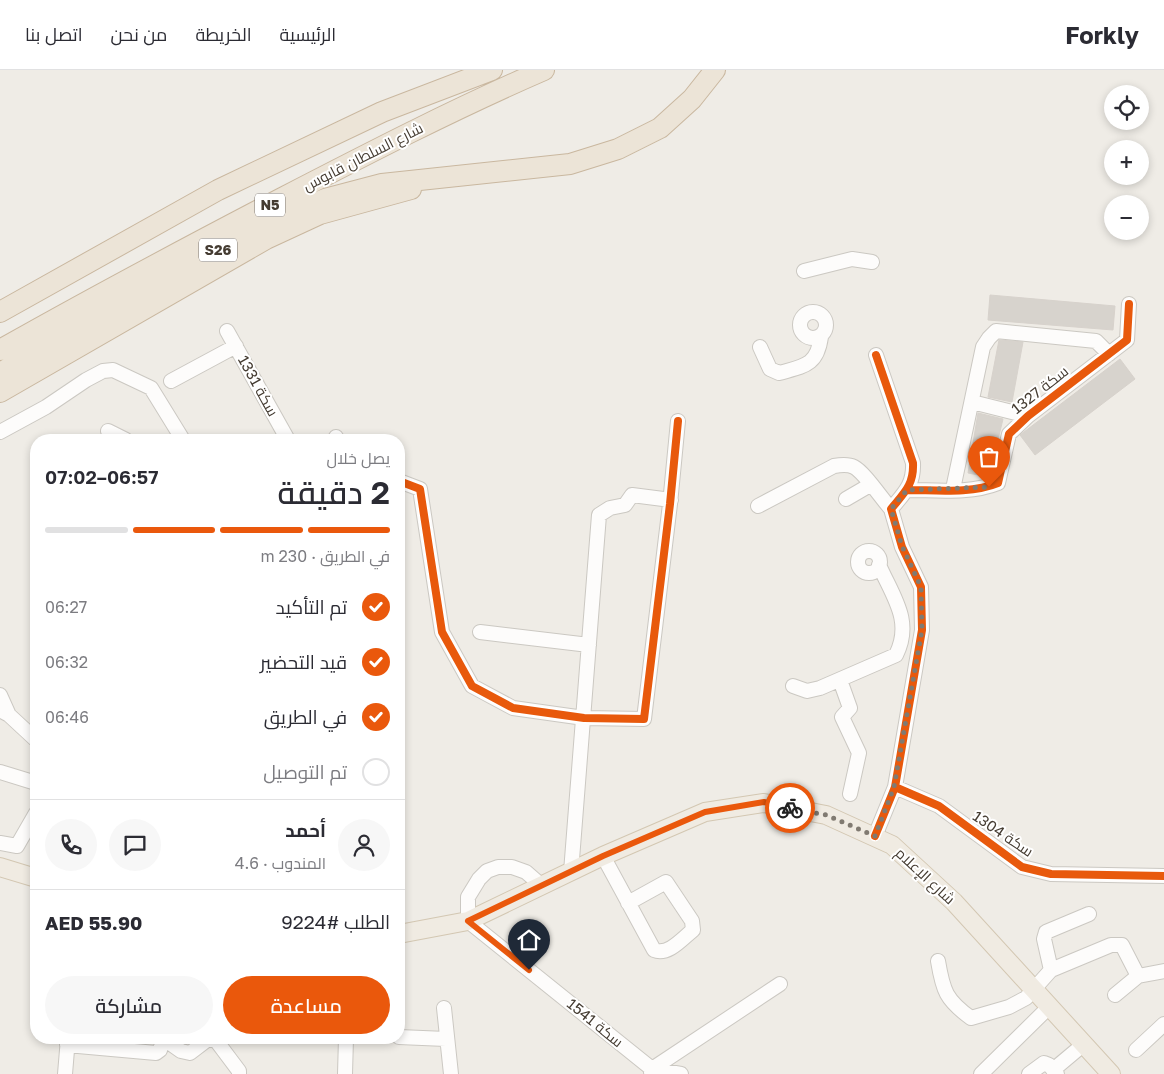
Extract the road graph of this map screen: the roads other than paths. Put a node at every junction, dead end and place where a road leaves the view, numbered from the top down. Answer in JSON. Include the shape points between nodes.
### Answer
{"nodes":[{"id":1,"x":467,"y":70,"type":"edge"},
{"id":2,"x":492,"y":70,"type":"edge"},
{"id":3,"x":544,"y":70,"type":"edge"},
{"id":4,"x":715,"y":70,"type":"edge"},
{"id":5,"x":382,"y":112,"type":"junction"},
{"id":6,"x":454,"y":175,"type":"junction"},
{"id":7,"x":872,"y":262,"type":"dead end"},
{"id":8,"x":804,"y":272,"type":"dead end"},
{"id":9,"x":1129,"y":304,"type":"dead end"},
{"id":10,"x":0,"y":312,"type":"edge"},
{"id":11,"x":227,"y":331,"type":"dead end"},
{"id":12,"x":820,"y":337,"type":"dead end"},
{"id":13,"x":236,"y":346,"type":"junction"},
{"id":14,"x":760,"y":347,"type":"dead end"},
{"id":15,"x":0,"y":350,"type":"edge"},
{"id":16,"x":1109,"y":354,"type":"junction"},
{"id":17,"x":876,"y":355,"type":"dead end"},
{"id":18,"x":0,"y":373,"type":"edge"},
{"id":19,"x":171,"y":381,"type":"dead end"},
{"id":20,"x":0,"y":392,"type":"edge"},
{"id":21,"x":972,"y":402,"type":"junction"},
{"id":22,"x":1028,"y":416,"type":"junction"},
{"id":23,"x":678,"y":421,"type":"dead end"},
{"id":24,"x":108,"y":431,"type":"dead end"},
{"id":25,"x":0,"y":432,"type":"edge"},
{"id":26,"x":114,"y":434,"type":"edge"},
{"id":27,"x":178,"y":434,"type":"edge"},
{"id":28,"x":285,"y":434,"type":"edge"},
{"id":29,"x":405,"y":483,"type":"edge"},
{"id":30,"x":870,"y":485,"type":"junction"},
{"id":31,"x":953,"y":489,"type":"junction"},
{"id":32,"x":907,"y":490,"type":"junction"},
{"id":33,"x":846,"y":499,"type":"dead end"},
{"id":34,"x":671,"y":500,"type":"junction"},
{"id":35,"x":758,"y":506,"type":"dead end"},
{"id":36,"x":891,"y":509,"type":"junction"},
{"id":37,"x":880,"y":565,"type":"dead end"},
{"id":38,"x":480,"y":632,"type":"dead end"},
{"id":39,"x":589,"y":644,"type":"junction"},
{"id":40,"x":840,"y":680,"type":"junction"},
{"id":41,"x":793,"y":686,"type":"dead end"},
{"id":42,"x":0,"y":695,"type":"edge"},
{"id":43,"x":4,"y":713,"type":"edge"},
{"id":44,"x":584,"y":718,"type":"junction"},
{"id":45,"x":30,"y":735,"type":"edge"},
{"id":46,"x":0,"y":772,"type":"edge"},
{"id":47,"x":30,"y":781,"type":"edge"},
{"id":48,"x":894,"y":787,"type":"junction"},
{"id":49,"x":850,"y":794,"type":"dead end"},
{"id":50,"x":30,"y":823,"type":"edge"},
{"id":51,"x":875,"y":836,"type":"junction"},
{"id":52,"x":0,"y":842,"type":"edge"},
{"id":53,"x":603,"y":856,"type":"junction"},
{"id":54,"x":0,"y":867,"type":"edge"},
{"id":55,"x":571,"y":872,"type":"junction"},
{"id":56,"x":30,"y":876,"type":"edge"},
{"id":57,"x":1164,"y":876,"type":"edge"},
{"id":58,"x":542,"y":886,"type":"junction"},
{"id":59,"x":628,"y":903,"type":"junction"},
{"id":60,"x":1089,"y":914,"type":"dead end"},
{"id":61,"x":468,"y":921,"type":"junction"},
{"id":62,"x":405,"y":933,"type":"edge"},
{"id":63,"x":938,"y":961,"type":"dead end"},
{"id":64,"x":1051,"y":970,"type":"junction"},
{"id":65,"x":1164,"y":971,"type":"edge"},
{"id":66,"x":1138,"y":976,"type":"junction"},
{"id":67,"x":780,"y":984,"type":"dead end"},
{"id":68,"x":1033,"y":989,"type":"junction"},
{"id":69,"x":1115,"y":995,"type":"dead end"},
{"id":70,"x":1050,"y":1006,"type":"junction"},
{"id":71,"x":444,"y":1008,"type":"dead end"},
{"id":72,"x":1164,"y":1024,"type":"edge"},
{"id":73,"x":405,"y":1037,"type":"edge"},
{"id":74,"x":446,"y":1038,"type":"junction"},
{"id":75,"x":68,"y":1044,"type":"edge"},
{"id":76,"x":87,"y":1044,"type":"edge"},
{"id":77,"x":162,"y":1044,"type":"edge"},
{"id":78,"x":171,"y":1044,"type":"edge"},
{"id":79,"x":202,"y":1044,"type":"edge"},
{"id":80,"x":219,"y":1044,"type":"edge"},
{"id":81,"x":346,"y":1044,"type":"edge"},
{"id":82,"x":1084,"y":1044,"type":"junction"},
{"id":83,"x":1136,"y":1050,"type":"dead end"},
{"id":84,"x":654,"y":1072,"type":"edge"},
{"id":85,"x":1055,"y":1072,"type":"edge"},
{"id":86,"x":65,"y":1074,"type":"edge"},
{"id":87,"x":239,"y":1074,"type":"edge"},
{"id":88,"x":345,"y":1074,"type":"edge"},
{"id":89,"x":450,"y":1074,"type":"edge"},
{"id":90,"x":681,"y":1074,"type":"edge"},
{"id":91,"x":981,"y":1074,"type":"edge"},
{"id":92,"x":1029,"y":1074,"type":"edge"},
{"id":93,"x":1111,"y":1074,"type":"edge"}],
"edges":[{"from":1,"to":5,"type":"highway"},
{"from":2,"to":5,"type":"highway","name":"شارع السلطان قابوس","number":"N5"},
{"from":3,"to":15,"type":"highway","name":"شارع السلطان قابوس","number":"N5","via":[[474,100],[366,155],[106,290]]},
{"from":4,"to":6,"type":"highway","number":"S26","via":[[692,99],[660,128],[618,150],[570,164]]},
{"from":5,"to":10,"type":"highway","name":"شارع السلطان قابوس","number":"N5","via":[[218,190]]},
{"from":6,"to":18,"type":"highway","number":"S26","via":[[382,184],[325,198],[273,220]]},
{"from":6,"to":20,"type":"highway","via":[[385,198],[320,214],[266,239]]},
{"from":7,"to":8,"type":"street","via":[[852,259]]},
{"from":9,"to":16,"type":"street","name":"سكة 1327","via":[[1127,340]]},
{"from":11,"to":13,"type":"street","name":"سكة 1331"},
{"from":12,"to":14,"type":"street","via":[[814,359],[806,366],[779,373],[770,369]]},
{"from":13,"to":19,"type":"street"},
{"from":13,"to":28,"type":"street","name":"سكة 1331"},
{"from":16,"to":21,"type":"street","via":[[1096,341],[996,331],[983,347]]},
{"from":16,"to":22,"type":"street","name":"سكة 1327"},
{"from":17,"to":32,"type":"street","via":[[913,463],[914,477]]},
{"from":21,"to":22,"type":"street"},
{"from":21,"to":31,"type":"street"},
{"from":22,"to":31,"type":"street","name":"سكة 1327","via":[[1009,434],[998,483],[989,487]]},
{"from":23,"to":34,"type":"street"},
{"from":24,"to":26,"type":"street"},
{"from":25,"to":27,"type":"street","via":[[86,380],[112,370],[151,388]]},
{"from":29,"to":44,"type":"street","via":[[420,489],[442,632],[472,686],[513,708]]},
{"from":30,"to":33,"type":"street"},
{"from":30,"to":35,"type":"street","via":[[854,467],[844,464],[834,466]]},
{"from":30,"to":36,"type":"street"},
{"from":31,"to":32,"type":"street","name":"سكة 1327"},
{"from":32,"to":36,"type":"street"},
{"from":34,"to":39,"type":"street","via":[[632,495],[625,505],[598,515]]},
{"from":34,"to":44,"type":"street","via":[[644,719]]},
{"from":36,"to":48,"type":"street","via":[[902,546],[921,587],[922,630]]},
{"from":37,"to":40,"type":"street","via":[[903,619],[901,646],[896,656]]},
{"from":38,"to":39,"type":"street"},
{"from":39,"to":44,"type":"street"},
{"from":40,"to":41,"type":"street","via":[[807,691]]},
{"from":40,"to":49,"type":"street","via":[[850,708],[842,718],[859,753]]},
{"from":42,"to":43,"type":"street"},
{"from":43,"to":45,"type":"street"},
{"from":44,"to":55,"type":"street"},
{"from":46,"to":47,"type":"street"},
{"from":48,"to":51,"type":"street"},
{"from":48,"to":57,"type":"street","name":"سكة 1304","via":[[939,806],[1022,867],[1051,874]]},
{"from":50,"to":52,"type":"street","via":[[17,846]]},
{"from":51,"to":53,"type":"main road","name":"شارع الإعلام","via":[[826,815],[764,802],[705,812]]},
{"from":51,"to":68,"type":"main road","name":"شارع الإعلام","via":[[892,845],[954,902]]},
{"from":53,"to":55,"type":"main road","name":"شارع الإعلام"},
{"from":53,"to":59,"type":"street"},
{"from":54,"to":56,"type":"main road"},
{"from":55,"to":58,"type":"main road","name":"شارع الإعلام"},
{"from":58,"to":61,"type":"main road","name":"شارع الإعلام"},
{"from":58,"to":61,"type":"street","via":[[526,872],[512,867],[487,871],[478,879],[468,897]]},
{"from":59,"to":59,"type":"street","via":[[654,950],[667,951],[693,930],[692,921],[666,882]]},
{"from":60,"to":64,"type":"street","via":[[1046,932],[1044,939]]},
{"from":61,"to":62,"type":"main road","name":"شارع الإعلام"},
{"from":61,"to":84,"type":"street","name":"سكة 1541"},
{"from":63,"to":68,"type":"street","via":[[942,987],[954,1006],[971,1018],[1009,1006],[1026,998]]},
{"from":64,"to":66,"type":"street","via":[[1111,945],[1122,945]]},
{"from":64,"to":68,"type":"street"},
{"from":65,"to":66,"type":"street"},
{"from":66,"to":69,"type":"street"},
{"from":67,"to":84,"type":"street"},
{"from":68,"to":70,"type":"main road","name":"شارع الإعلام"},
{"from":70,"to":82,"type":"main road","name":"شارع الإعلام"},
{"from":70,"to":91,"type":"street"},
{"from":71,"to":74,"type":"street"},
{"from":72,"to":83,"type":"street"},
{"from":73,"to":74,"type":"street"},
{"from":74,"to":89,"type":"street"},
{"from":75,"to":86,"type":"street"},
{"from":76,"to":77,"type":"street","via":[[150,1054],[160,1050]]},
{"from":78,"to":79,"type":"street","via":[[181,1052],[190,1053]]},
{"from":80,"to":87,"type":"street","via":[[240,1071]]},
{"from":81,"to":88,"type":"street"},
{"from":82,"to":85,"type":"street"},
{"from":82,"to":93,"type":"main road","name":"شارع الإعلام"},
{"from":84,"to":90,"type":"street","name":"سكة 1541"},
{"from":85,"to":92,"type":"street","via":[[1044,1063]]}]}
